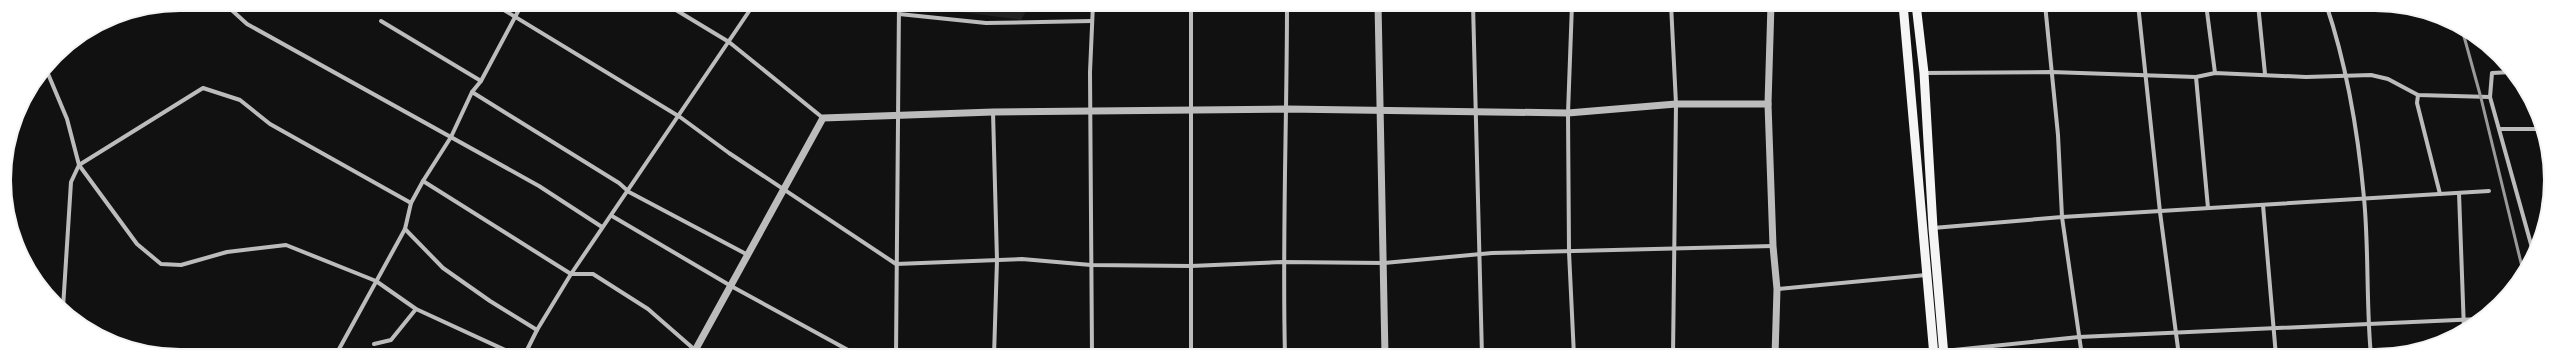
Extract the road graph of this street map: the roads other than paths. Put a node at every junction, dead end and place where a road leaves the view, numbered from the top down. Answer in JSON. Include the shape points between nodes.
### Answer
{"nodes":[{"id":1,"x":233,"y":11,"type":"edge"},
{"id":2,"x":505,"y":11,"type":"edge"},
{"id":3,"x":518,"y":11,"type":"edge"},
{"id":4,"x":678,"y":11,"type":"edge"},
{"id":5,"x":749,"y":11,"type":"edge"},
{"id":6,"x":1093,"y":11,"type":"edge"},
{"id":7,"x":1191,"y":11,"type":"edge"},
{"id":8,"x":1287,"y":11,"type":"edge"},
{"id":9,"x":1378,"y":11,"type":"edge"},
{"id":10,"x":1473,"y":11,"type":"edge"},
{"id":11,"x":1572,"y":11,"type":"edge"},
{"id":12,"x":1671,"y":11,"type":"edge"},
{"id":13,"x":1771,"y":11,"type":"edge"},
{"id":14,"x":1904,"y":11,"type":"edge"},
{"id":15,"x":1917,"y":11,"type":"edge"},
{"id":16,"x":2045,"y":11,"type":"edge"},
{"id":17,"x":2139,"y":11,"type":"edge"},
{"id":18,"x":2207,"y":11,"type":"edge"},
{"id":19,"x":2259,"y":11,"type":"edge"},
{"id":20,"x":2328,"y":11,"type":"edge"},
{"id":21,"x":899,"y":14,"type":"joint"},
{"id":22,"x":515,"y":17,"type":"junction"},
{"id":23,"x":381,"y":21,"type":"dead end"},
{"id":24,"x":1092,"y":21,"type":"junction"},
{"id":25,"x":729,"y":42,"type":"junction"},
{"id":26,"x":2051,"y":72,"type":"junction"},
{"id":27,"x":2505,"y":72,"type":"edge"},
{"id":28,"x":1924,"y":73,"type":"junction"},
{"id":29,"x":2215,"y":73,"type":"junction"},
{"id":30,"x":48,"y":74,"type":"edge"},
{"id":31,"x":2145,"y":74,"type":"junction"},
{"id":32,"x":2264,"y":74,"type":"junction"},
{"id":33,"x":2347,"y":75,"type":"junction"},
{"id":34,"x":2196,"y":77,"type":"junction"},
{"id":35,"x":481,"y":81,"type":"junction"},
{"id":36,"x":472,"y":92,"type":"junction"},
{"id":37,"x":2418,"y":95,"type":"junction"},
{"id":38,"x":2490,"y":97,"type":"junction"},
{"id":39,"x":1676,"y":104,"type":"junction"},
{"id":40,"x":1768,"y":104,"type":"junction"},
{"id":41,"x":1287,"y":109,"type":"junction"},
{"id":42,"x":1192,"y":110,"type":"junction"},
{"id":43,"x":1090,"y":111,"type":"junction"},
{"id":44,"x":993,"y":112,"type":"junction"},
{"id":45,"x":1379,"y":112,"type":"junction"},
{"id":46,"x":1475,"y":113,"type":"junction"},
{"id":47,"x":1568,"y":113,"type":"junction"},
{"id":48,"x":680,"y":117,"type":"junction"},
{"id":49,"x":898,"y":117,"type":"junction"},
{"id":50,"x":824,"y":118,"type":"junction"},
{"id":51,"x":2500,"y":129,"type":"junction"},
{"id":52,"x":2536,"y":129,"type":"edge"},
{"id":53,"x":451,"y":138,"type":"junction"},
{"id":54,"x":79,"y":165,"type":"junction"},
{"id":55,"x":423,"y":181,"type":"junction"},
{"id":56,"x":783,"y":188,"type":"junction"},
{"id":57,"x":2490,"y":191,"type":"dead end"},
{"id":58,"x":629,"y":192,"type":"junction"},
{"id":59,"x":2459,"y":193,"type":"junction"},
{"id":60,"x":2440,"y":194,"type":"junction"},
{"id":61,"x":2364,"y":198,"type":"junction"},
{"id":62,"x":411,"y":203,"type":"junction"},
{"id":63,"x":2263,"y":205,"type":"junction"},
{"id":64,"x":2208,"y":208,"type":"junction"},
{"id":65,"x":2160,"y":212,"type":"junction"},
{"id":66,"x":612,"y":216,"type":"junction"},
{"id":67,"x":2062,"y":217,"type":"junction"},
{"id":68,"x":602,"y":227,"type":"junction"},
{"id":69,"x":1933,"y":228,"type":"junction"},
{"id":70,"x":405,"y":229,"type":"junction"},
{"id":71,"x":2531,"y":244,"type":"edge"},
{"id":72,"x":1773,"y":246,"type":"junction"},
{"id":73,"x":1673,"y":248,"type":"junction"},
{"id":74,"x":1569,"y":252,"type":"junction"},
{"id":75,"x":748,"y":255,"type":"junction"},
{"id":76,"x":1480,"y":255,"type":"junction"},
{"id":77,"x":997,"y":260,"type":"junction"},
{"id":78,"x":1282,"y":262,"type":"junction"},
{"id":79,"x":1384,"y":263,"type":"junction"},
{"id":80,"x":896,"y":264,"type":"junction"},
{"id":81,"x":1091,"y":265,"type":"junction"},
{"id":82,"x":1191,"y":266,"type":"junction"},
{"id":83,"x":571,"y":274,"type":"junction"},
{"id":84,"x":1926,"y":275,"type":"junction"},
{"id":85,"x":376,"y":281,"type":"junction"},
{"id":86,"x":732,"y":286,"type":"junction"},
{"id":87,"x":1777,"y":289,"type":"junction"},
{"id":88,"x":63,"y":303,"type":"edge"},
{"id":89,"x":416,"y":309,"type":"junction"},
{"id":90,"x":2464,"y":320,"type":"junction"},
{"id":91,"x":2471,"y":320,"type":"edge"},
{"id":92,"x":2368,"y":324,"type":"junction"},
{"id":93,"x":2464,"y":324,"type":"edge"},
{"id":94,"x":2273,"y":329,"type":"junction"},
{"id":95,"x":537,"y":330,"type":"junction"},
{"id":96,"x":2177,"y":333,"type":"junction"},
{"id":97,"x":2079,"y":337,"type":"junction"},
{"id":98,"x":374,"y":344,"type":"dead end"},
{"id":99,"x":339,"y":349,"type":"edge"},
{"id":100,"x":503,"y":349,"type":"edge"},
{"id":101,"x":528,"y":349,"type":"edge"},
{"id":102,"x":689,"y":349,"type":"edge"},
{"id":103,"x":695,"y":349,"type":"edge"},
{"id":104,"x":846,"y":349,"type":"edge"},
{"id":105,"x":896,"y":349,"type":"edge"},
{"id":106,"x":994,"y":349,"type":"edge"},
{"id":107,"x":1092,"y":349,"type":"edge"},
{"id":108,"x":1191,"y":349,"type":"edge"},
{"id":109,"x":1285,"y":349,"type":"edge"},
{"id":110,"x":1385,"y":349,"type":"edge"},
{"id":111,"x":1482,"y":349,"type":"edge"},
{"id":112,"x":1574,"y":349,"type":"edge"},
{"id":113,"x":1673,"y":349,"type":"edge"},
{"id":114,"x":1775,"y":349,"type":"edge"},
{"id":115,"x":1933,"y":349,"type":"edge"},
{"id":116,"x":1943,"y":349,"type":"edge"},
{"id":117,"x":1983,"y":349,"type":"edge"},
{"id":118,"x":2081,"y":349,"type":"edge"},
{"id":119,"x":2178,"y":349,"type":"edge"},
{"id":120,"x":2275,"y":349,"type":"edge"},
{"id":121,"x":2370,"y":349,"type":"edge"}],
"edges":[{"from":1,"to":53,"type":"street","via":[[247,24]]},
{"from":2,"to":22,"type":"street"},
{"from":3,"to":22,"type":"street"},
{"from":4,"to":25,"type":"street"},
{"from":5,"to":25,"type":"street"},
{"from":6,"to":24,"type":"street"},
{"from":7,"to":42,"type":"street"},
{"from":8,"to":41,"type":"street"},
{"from":9,"to":45,"type":"street"},
{"from":10,"to":46,"type":"street"},
{"from":11,"to":47,"type":"street"},
{"from":12,"to":39,"type":"street"},
{"from":13,"to":40,"type":"street"},
{"from":14,"to":84,"type":"highway"},
{"from":15,"to":28,"type":"highway"},
{"from":16,"to":26,"type":"street"},
{"from":17,"to":31,"type":"street"},
{"from":18,"to":29,"type":"street"},
{"from":19,"to":32,"type":"street"},
{"from":20,"to":33,"type":"street"},
{"from":21,"to":24,"type":"street","via":[[986,22]]},
{"from":21,"to":49,"type":"street"},
{"from":22,"to":35,"type":"street"},
{"from":22,"to":48,"type":"street"},
{"from":23,"to":35,"type":"street"},
{"from":24,"to":43,"type":"street"},
{"from":25,"to":48,"type":"street"},
{"from":25,"to":50,"type":"street"},
{"from":26,"to":28,"type":"street"},
{"from":26,"to":31,"type":"street"},
{"from":26,"to":67,"type":"street","via":[[2058,135]]},
{"from":27,"to":38,"type":"street","via":[[2492,73]]},
{"from":28,"to":69,"type":"highway"},
{"from":29,"to":32,"type":"street"},
{"from":29,"to":34,"type":"street"},
{"from":30,"to":54,"type":"street","via":[[67,119]]},
{"from":31,"to":34,"type":"street"},
{"from":31,"to":65,"type":"street"},
{"from":32,"to":33,"type":"street"},
{"from":33,"to":37,"type":"street","via":[[2388,78]]},
{"from":33,"to":61,"type":"street"},
{"from":34,"to":64,"type":"street"},
{"from":35,"to":36,"type":"street"},
{"from":36,"to":53,"type":"street"},
{"from":36,"to":58,"type":"street","via":[[619,183]]},
{"from":37,"to":38,"type":"street"},
{"from":37,"to":60,"type":"street","via":[[2417,103]]},
{"from":38,"to":51,"type":"street"},
{"from":39,"to":40,"type":"street"},
{"from":39,"to":47,"type":"street"},
{"from":39,"to":73,"type":"street"},
{"from":40,"to":72,"type":"street"},
{"from":41,"to":42,"type":"street"},
{"from":41,"to":45,"type":"street"},
{"from":41,"to":78,"type":"street"},
{"from":42,"to":43,"type":"street"},
{"from":42,"to":82,"type":"street"},
{"from":43,"to":44,"type":"street"},
{"from":43,"to":81,"type":"street"},
{"from":44,"to":49,"type":"street"},
{"from":44,"to":77,"type":"street"},
{"from":45,"to":46,"type":"street"},
{"from":45,"to":79,"type":"street"},
{"from":46,"to":47,"type":"street"},
{"from":46,"to":76,"type":"street"},
{"from":47,"to":74,"type":"street"},
{"from":48,"to":56,"type":"street"},
{"from":48,"to":58,"type":"street"},
{"from":49,"to":50,"type":"street"},
{"from":49,"to":80,"type":"street"},
{"from":50,"to":56,"type":"street"},
{"from":51,"to":52,"type":"street"},
{"from":51,"to":71,"type":"street"},
{"from":53,"to":55,"type":"street"},
{"from":53,"to":68,"type":"street","via":[[539,186]]},
{"from":54,"to":62,"type":"street","via":[[203,88],[240,100],[270,124]]},
{"from":54,"to":85,"type":"street","via":[[138,244],[161,264],[181,265],[227,252],[286,245]]},
{"from":54,"to":88,"type":"street","via":[[71,182]]},
{"from":55,"to":62,"type":"street"},
{"from":55,"to":83,"type":"street"},
{"from":56,"to":75,"type":"street"},
{"from":56,"to":80,"type":"street"},
{"from":57,"to":59,"type":"street"},
{"from":58,"to":66,"type":"street"},
{"from":58,"to":75,"type":"street"},
{"from":59,"to":60,"type":"street"},
{"from":59,"to":90,"type":"street"},
{"from":60,"to":61,"type":"street"},
{"from":61,"to":63,"type":"street"},
{"from":61,"to":92,"type":"street"},
{"from":62,"to":70,"type":"street"},
{"from":63,"to":64,"type":"street"},
{"from":63,"to":94,"type":"street"},
{"from":64,"to":65,"type":"street"},
{"from":65,"to":67,"type":"street"},
{"from":65,"to":96,"type":"street"},
{"from":66,"to":68,"type":"street"},
{"from":66,"to":86,"type":"street"},
{"from":67,"to":69,"type":"street"},
{"from":67,"to":97,"type":"street"},
{"from":68,"to":83,"type":"street"},
{"from":69,"to":116,"type":"highway"},
{"from":70,"to":85,"type":"street"},
{"from":70,"to":95,"type":"street","via":[[443,268]]},
{"from":72,"to":73,"type":"street"},
{"from":72,"to":87,"type":"street"},
{"from":73,"to":74,"type":"street"},
{"from":73,"to":113,"type":"street"},
{"from":74,"to":76,"type":"street"},
{"from":74,"to":112,"type":"street"},
{"from":75,"to":86,"type":"street"},
{"from":76,"to":79,"type":"street"},
{"from":76,"to":111,"type":"street"},
{"from":77,"to":80,"type":"street"},
{"from":77,"to":81,"type":"street","via":[[1022,259]]},
{"from":77,"to":106,"type":"street"},
{"from":78,"to":79,"type":"street"},
{"from":78,"to":82,"type":"street"},
{"from":78,"to":109,"type":"street"},
{"from":79,"to":110,"type":"street"},
{"from":80,"to":105,"type":"street"},
{"from":81,"to":82,"type":"street"},
{"from":81,"to":107,"type":"street"},
{"from":82,"to":108,"type":"street"},
{"from":83,"to":95,"type":"street"},
{"from":83,"to":102,"type":"street","via":[[592,274],[648,309]]},
{"from":84,"to":87,"type":"street"},
{"from":84,"to":115,"type":"highway"},
{"from":85,"to":89,"type":"street"},
{"from":85,"to":99,"type":"street"},
{"from":86,"to":103,"type":"street"},
{"from":86,"to":104,"type":"street"},
{"from":87,"to":114,"type":"street"},
{"from":89,"to":98,"type":"street","via":[[391,340]]},
{"from":89,"to":100,"type":"street"},
{"from":90,"to":91,"type":"street"},
{"from":90,"to":92,"type":"street"},
{"from":90,"to":93,"type":"street"},
{"from":92,"to":94,"type":"street"},
{"from":92,"to":121,"type":"street"},
{"from":94,"to":96,"type":"street"},
{"from":94,"to":120,"type":"street"},
{"from":95,"to":101,"type":"street"},
{"from":96,"to":97,"type":"street"},
{"from":96,"to":119,"type":"street"},
{"from":97,"to":117,"type":"street"},
{"from":97,"to":118,"type":"street"}]}
